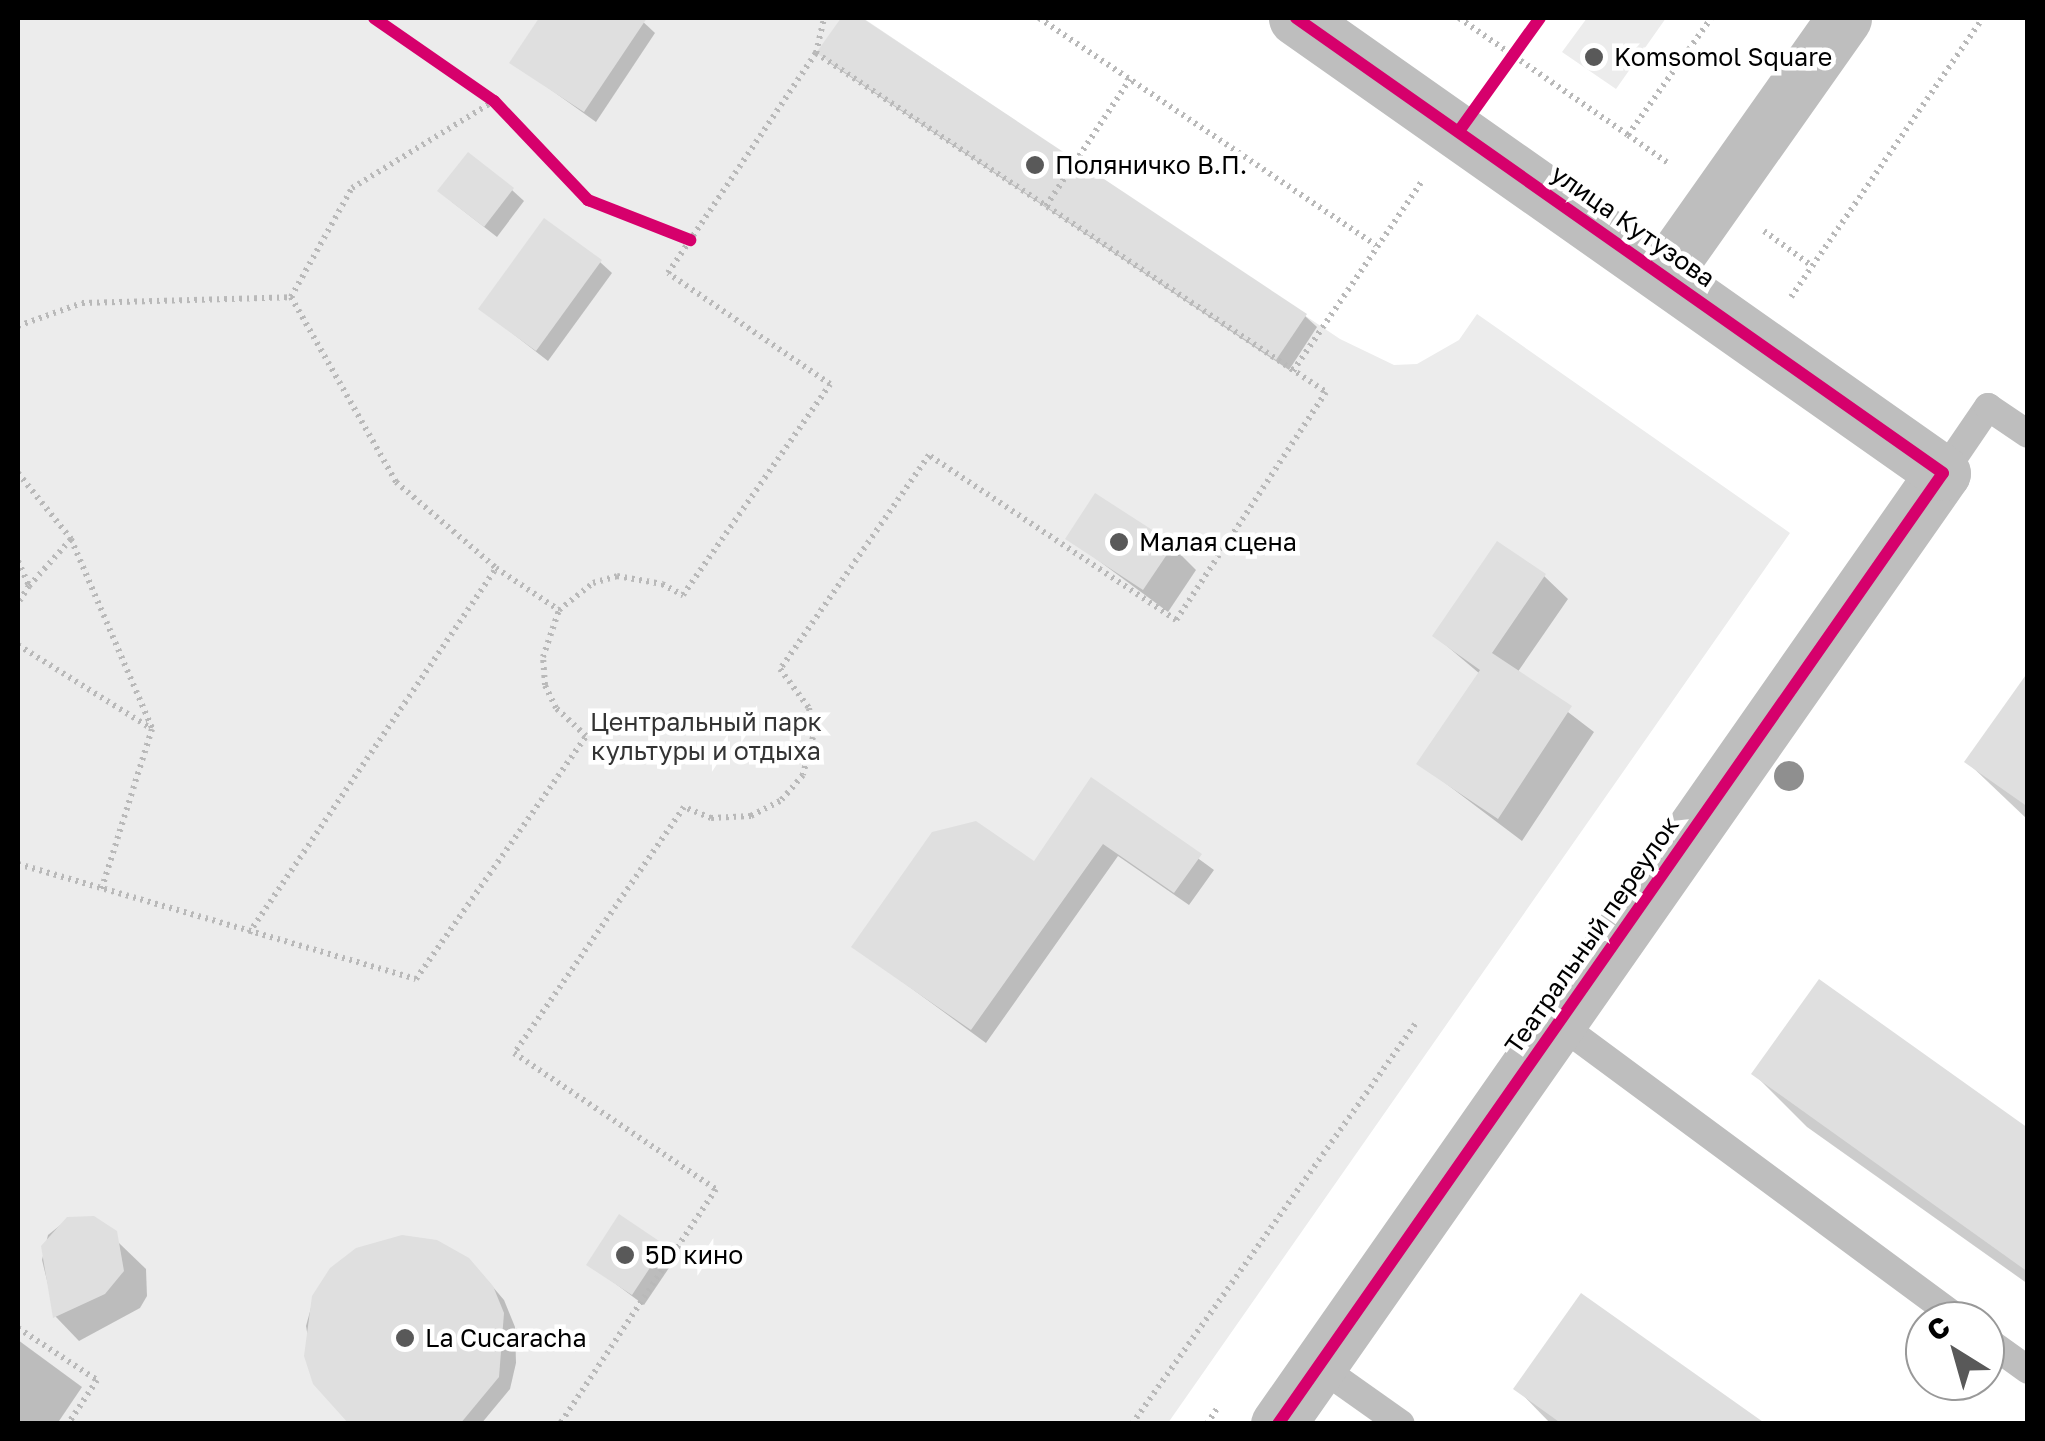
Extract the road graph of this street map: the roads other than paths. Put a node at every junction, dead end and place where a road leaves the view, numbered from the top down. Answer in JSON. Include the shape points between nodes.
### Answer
{"nodes":[{"id":1,"x":1296,"y":18,"type":"edge"},
{"id":2,"x":1844,"y":18,"type":"edge"},
{"id":3,"x":1663,"y":275,"type":"junction"},
{"id":4,"x":2028,"y":434,"type":"edge"},
{"id":5,"x":1944,"y":473,"type":"junction"},
{"id":6,"x":1558,"y":1023,"type":"junction"},
{"id":7,"x":1934,"y":1301,"type":"edge"},
{"id":8,"x":2005,"y":1353,"type":"edge"},
{"id":9,"x":1319,"y":1366,"type":"junction"},
{"id":10,"x":2028,"y":1370,"type":"edge"},
{"id":11,"x":1278,"y":1424,"type":"edge"},
{"id":12,"x":1401,"y":1424,"type":"edge"}],
"edges":[{"from":1,"to":3,"type":"street","name":"улица Кутузова"},
{"from":2,"to":3,"type":"street"},
{"from":3,"to":5,"type":"street","name":"улица Кутузова"},
{"from":4,"to":5,"type":"lane","via":[[1988,407]]},
{"from":5,"to":6,"type":"street","name":"Театральный переулок"},
{"from":6,"to":7,"type":"lane"},
{"from":6,"to":9,"type":"street","name":"Театральный переулок"},
{"from":8,"to":10,"type":"lane"},
{"from":9,"to":11,"type":"street","name":"Театральный переулок"},
{"from":9,"to":12,"type":"lane"}]}
